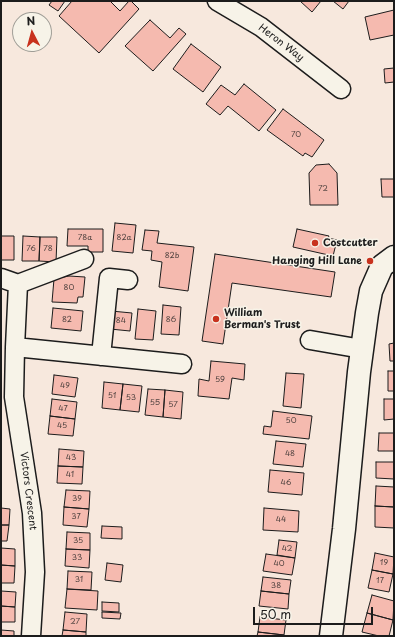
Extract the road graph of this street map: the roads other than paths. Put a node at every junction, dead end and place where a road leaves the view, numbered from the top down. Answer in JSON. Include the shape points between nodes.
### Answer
{"nodes":[{"id":1,"x":217,"y":1,"type":"edge"},
{"id":2,"x":341,"y":89,"type":"dead end"},
{"id":3,"x":394,"y":257,"type":"edge"},
{"id":4,"x":84,"y":260,"type":"dead end"},
{"id":5,"x":128,"y":280,"type":"dead end"},
{"id":6,"x":9,"y":281,"type":"edge"},
{"id":7,"x":310,"y":340,"type":"dead end"},
{"id":8,"x":15,"y":347,"type":"junction"},
{"id":9,"x":362,"y":349,"type":"junction"},
{"id":10,"x":101,"y":356,"type":"junction"},
{"id":11,"x":182,"y":364,"type":"dead end"},
{"id":12,"x":30,"y":636,"type":"edge"},
{"id":13,"x":331,"y":636,"type":"edge"}],
"edges":[{"from":1,"to":2,"type":"street","name":"Heron Way","via":[[261,28]]},
{"from":3,"to":9,"type":"street","via":[[382,266],[371,291]]},
{"from":4,"to":6,"type":"street","name":"Victors Crescent"},
{"from":5,"to":10,"type":"street","via":[[109,278]]},
{"from":6,"to":8,"type":"street","name":"Victors Crescent"},
{"from":7,"to":9,"type":"street"},
{"from":8,"to":10,"type":"street"},
{"from":8,"to":12,"type":"street","name":"Victors Crescent","via":[[14,397],[32,513],[35,572]]},
{"from":9,"to":13,"type":"street"},
{"from":10,"to":11,"type":"street"}]}
